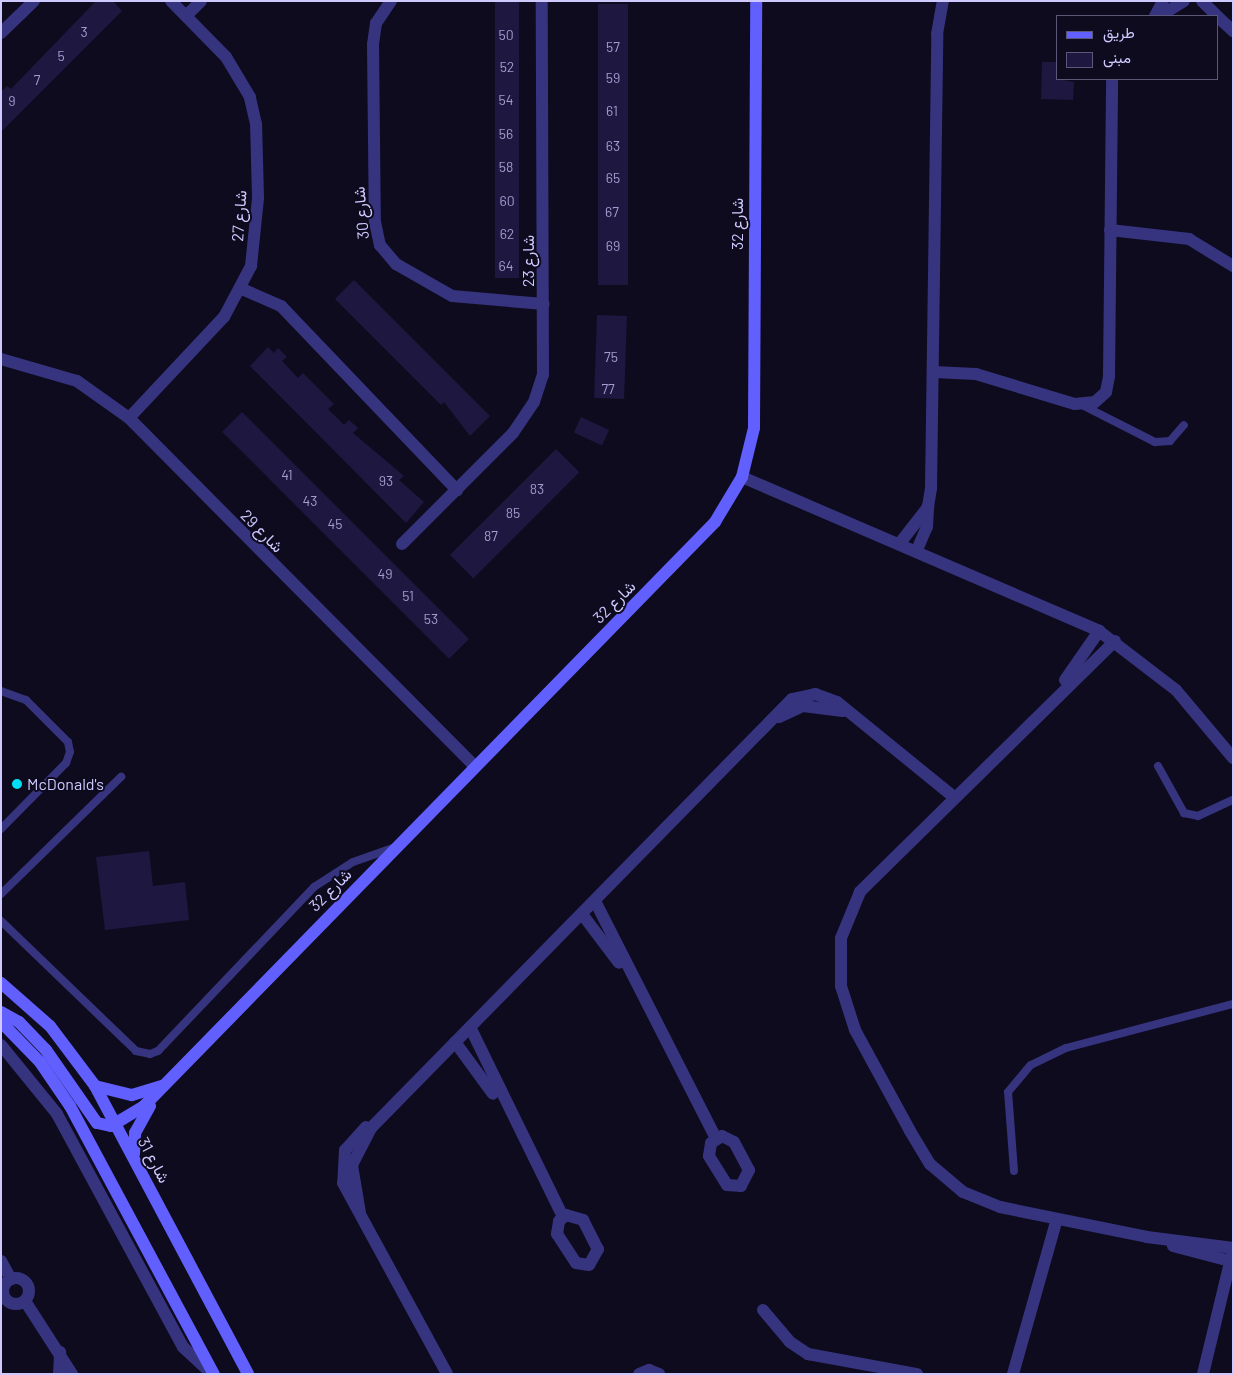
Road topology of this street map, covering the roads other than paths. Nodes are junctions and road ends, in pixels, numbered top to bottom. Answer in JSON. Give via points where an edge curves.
{"nodes":[{"id":1,"x":34,"y":1,"type":"edge"},
{"id":2,"x":171,"y":1,"type":"edge"},
{"id":3,"x":201,"y":1,"type":"edge"},
{"id":4,"x":392,"y":1,"type":"edge"},
{"id":5,"x":542,"y":1,"type":"edge"},
{"id":6,"x":756,"y":1,"type":"edge"},
{"id":7,"x":943,"y":1,"type":"edge"},
{"id":8,"x":1163,"y":1,"type":"edge"},
{"id":9,"x":1184,"y":1,"type":"edge"},
{"id":10,"x":1202,"y":1,"type":"edge"},
{"id":11,"x":1156,"y":15,"type":"edge"},
{"id":12,"x":1162,"y":15,"type":"edge"},
{"id":13,"x":1217,"y":15,"type":"edge"},
{"id":14,"x":186,"y":16,"type":"junction"},
{"id":15,"x":1219,"y":17,"type":"edge"},
{"id":16,"x":1233,"y":31,"type":"edge"},
{"id":17,"x":1,"y":33,"type":"edge"},
{"id":18,"x":1112,"y":80,"type":"edge"},
{"id":19,"x":1110,"y":230,"type":"junction"},
{"id":20,"x":1233,"y":266,"type":"edge"},
{"id":21,"x":242,"y":289,"type":"junction"},
{"id":22,"x":544,"y":304,"type":"junction"},
{"id":23,"x":1,"y":360,"type":"edge"},
{"id":24,"x":934,"y":372,"type":"junction"},
{"id":25,"x":1082,"y":404,"type":"junction"},
{"id":26,"x":129,"y":418,"type":"junction"},
{"id":27,"x":1184,"y":425,"type":"dead end"},
{"id":28,"x":742,"y":477,"type":"junction"},
{"id":29,"x":456,"y":490,"type":"junction"},
{"id":30,"x":928,"y":507,"type":"junction"},
{"id":31,"x":900,"y":543,"type":"junction"},
{"id":32,"x":402,"y":544,"type":"dead end"},
{"id":33,"x":916,"y":550,"type":"junction"},
{"id":34,"x":1099,"y":631,"type":"junction"},
{"id":35,"x":1114,"y":641,"type":"junction"},
{"id":36,"x":1,"y":691,"type":"edge"},
{"id":37,"x":1053,"y":698,"type":"junction"},
{"id":38,"x":1232,"y":756,"type":"edge"},
{"id":39,"x":1158,"y":766,"type":"dead end"},
{"id":40,"x":475,"y":767,"type":"junction"},
{"id":41,"x":121,"y":777,"type":"dead end"},
{"id":42,"x":954,"y":797,"type":"junction"},
{"id":43,"x":1233,"y":800,"type":"edge"},
{"id":44,"x":1,"y":829,"type":"edge"},
{"id":45,"x":394,"y":848,"type":"junction"},
{"id":46,"x":1,"y":894,"type":"edge"},
{"id":47,"x":595,"y":901,"type":"junction"},
{"id":48,"x":582,"y":914,"type":"junction"},
{"id":49,"x":1,"y":921,"type":"edge"},
{"id":50,"x":1,"y":982,"type":"edge"},
{"id":51,"x":638,"y":989,"type":"junction"},
{"id":52,"x":1233,"y":1004,"type":"edge"},
{"id":53,"x":1,"y":1012,"type":"edge"},
{"id":54,"x":1,"y":1022,"type":"edge"},
{"id":55,"x":470,"y":1027,"type":"junction"},
{"id":56,"x":455,"y":1042,"type":"junction"},
{"id":57,"x":1,"y":1045,"type":"edge"},
{"id":58,"x":166,"y":1084,"type":"junction"},
{"id":59,"x":95,"y":1086,"type":"junction"},
{"id":60,"x":511,"y":1117,"type":"junction"},
{"id":61,"x":116,"y":1124,"type":"junction"},
{"id":62,"x":716,"y":1138,"type":"dead end"},
{"id":63,"x":135,"y":1159,"type":"junction"},
{"id":64,"x":1014,"y":1171,"type":"dead end"},
{"id":65,"x":563,"y":1217,"type":"dead end"},
{"id":66,"x":1057,"y":1219,"type":"junction"},
{"id":67,"x":1232,"y":1253,"type":"edge"},
{"id":68,"x":1,"y":1261,"type":"edge"},
{"id":69,"x":11,"y":1279,"type":"junction"},
{"id":70,"x":4,"y":1300,"type":"edge"},
{"id":71,"x":25,"y":1301,"type":"junction"},
{"id":72,"x":763,"y":1310,"type":"dead end"},
{"id":73,"x":60,"y":1352,"type":"junction"},
{"id":74,"x":59,"y":1374,"type":"edge"},
{"id":75,"x":72,"y":1374,"type":"edge"},
{"id":76,"x":213,"y":1374,"type":"edge"},
{"id":77,"x":248,"y":1374,"type":"edge"},
{"id":78,"x":447,"y":1374,"type":"edge"},
{"id":79,"x":639,"y":1374,"type":"edge"},
{"id":80,"x":659,"y":1374,"type":"edge"},
{"id":81,"x":917,"y":1374,"type":"edge"},
{"id":82,"x":1013,"y":1374,"type":"edge"},
{"id":83,"x":1203,"y":1374,"type":"edge"}],
"edges":[{"from":1,"to":17,"type":"street"},
{"from":2,"to":14,"type":"street","name":"شارع 27"},
{"from":3,"to":14,"type":"street"},
{"from":4,"to":22,"type":"street","name":"شارع 30","via":[[376,23],[373,44],[375,222],[380,245],[396,264],[452,296]]},
{"from":5,"to":22,"type":"street","name":"شارع 23"},
{"from":6,"to":28,"type":"street","name":"شارع 32","via":[[754,428]]},
{"from":7,"to":24,"type":"street","via":[[937,34]]},
{"from":8,"to":11,"type":"street"},
{"from":9,"to":12,"type":"street"},
{"from":10,"to":13,"type":"street"},
{"from":14,"to":21,"type":"street","name":"شارع 27","via":[[236,69],[254,110],[258,198],[252,266]]},
{"from":15,"to":16,"type":"street"},
{"from":18,"to":19,"type":"street"},
{"from":19,"to":20,"type":"street","via":[[1190,239]]},
{"from":19,"to":25,"type":"street","via":[[1109,382],[1101,398]]},
{"from":21,"to":26,"type":"street","name":"شارع 27","via":[[214,329]]},
{"from":21,"to":29,"type":"street","via":[[281,306]]},
{"from":22,"to":29,"type":"street","name":"شارع 23","via":[[543,375],[534,402],[513,434]]},
{"from":23,"to":26,"type":"street","name":"شارع 29","via":[[78,381]]},
{"from":24,"to":25,"type":"street","via":[[976,374]]},
{"from":24,"to":30,"type":"street"},
{"from":25,"to":27,"type":"lane","via":[[1155,442],[1170,441]]},
{"from":26,"to":40,"type":"street","name":"شارع 29"},
{"from":28,"to":31,"type":"street"},
{"from":28,"to":40,"type":"street","name":"شارع 32","via":[[716,522]]},
{"from":29,"to":32,"type":"street","name":"شارع 23"},
{"from":30,"to":31,"type":"street"},
{"from":30,"to":33,"type":"street","via":[[927,527]]},
{"from":31,"to":33,"type":"street"},
{"from":33,"to":34,"type":"street"},
{"from":34,"to":35,"type":"street"},
{"from":34,"to":37,"type":"street"},
{"from":35,"to":37,"type":"street"},
{"from":35,"to":38,"type":"street","via":[[1176,690]]},
{"from":36,"to":44,"type":"lane","via":[[26,700],[68,742],[70,752],[66,764]]},
{"from":37,"to":42,"type":"street"},
{"from":39,"to":43,"type":"lane","via":[[1184,813],[1198,816]]},
{"from":40,"to":45,"type":"street","name":"شارع 32"},
{"from":41,"to":46,"type":"lane"},
{"from":42,"to":47,"type":"street","via":[[830,698],[809,694],[792,699]]},
{"from":42,"to":66,"type":"street","via":[[868,882],[853,904],[840,951],[845,1003],[910,1132],[941,1175],[986,1204]]},
{"from":45,"to":49,"type":"lane","via":[[353,862],[314,887],[158,1051],[150,1054],[136,1051]]},
{"from":45,"to":58,"type":"street","name":"شارع 32"},
{"from":47,"to":48,"type":"street"},
{"from":47,"to":51,"type":"street"},
{"from":48,"to":51,"type":"street"},
{"from":48,"to":55,"type":"street"},
{"from":50,"to":59,"type":"street","name":"شارع 31","via":[[50,1026]]},
{"from":51,"to":62,"type":"street"},
{"from":52,"to":64,"type":"lane","via":[[1066,1048],[1031,1065],[1008,1092]]},
{"from":53,"to":61,"type":"street","via":[[26,1028],[46,1050],[97,1123]]},
{"from":54,"to":76,"type":"street","via":[[40,1062],[74,1113]]},
{"from":55,"to":56,"type":"street"},
{"from":55,"to":60,"type":"street"},
{"from":56,"to":60,"type":"street"},
{"from":56,"to":78,"type":"street","via":[[379,1119],[352,1165],[360,1213]]},
{"from":57,"to":76,"type":"street","via":[[57,1114],[183,1347]]},
{"from":58,"to":59,"type":"street","name":"شارع 32","via":[[132,1095]]},
{"from":58,"to":61,"type":"street","name":"شارع 32"},
{"from":58,"to":63,"type":"street","via":[[138,1125]]},
{"from":59,"to":61,"type":"street","name":"شارع 31"},
{"from":60,"to":65,"type":"street"},
{"from":61,"to":63,"type":"street","name":"شارع 31"},
{"from":63,"to":77,"type":"street","name":"شارع 31"},
{"from":66,"to":67,"type":"street"},
{"from":66,"to":82,"type":"street"},
{"from":67,"to":83,"type":"street"},
{"from":68,"to":69,"type":"street"},
{"from":69,"to":70,"type":"street","via":[[3,1290]]},
{"from":69,"to":71,"type":"street","via":[[26,1282],[29,1292]]},
{"from":70,"to":71,"type":"street","via":[[13,1304]]},
{"from":71,"to":73,"type":"street"},
{"from":72,"to":81,"type":"street","via":[[790,1342],[808,1354]]},
{"from":73,"to":74,"type":"street"},
{"from":73,"to":75,"type":"street"},
{"from":79,"to":80,"type":"street","via":[[649,1370]]}]}
